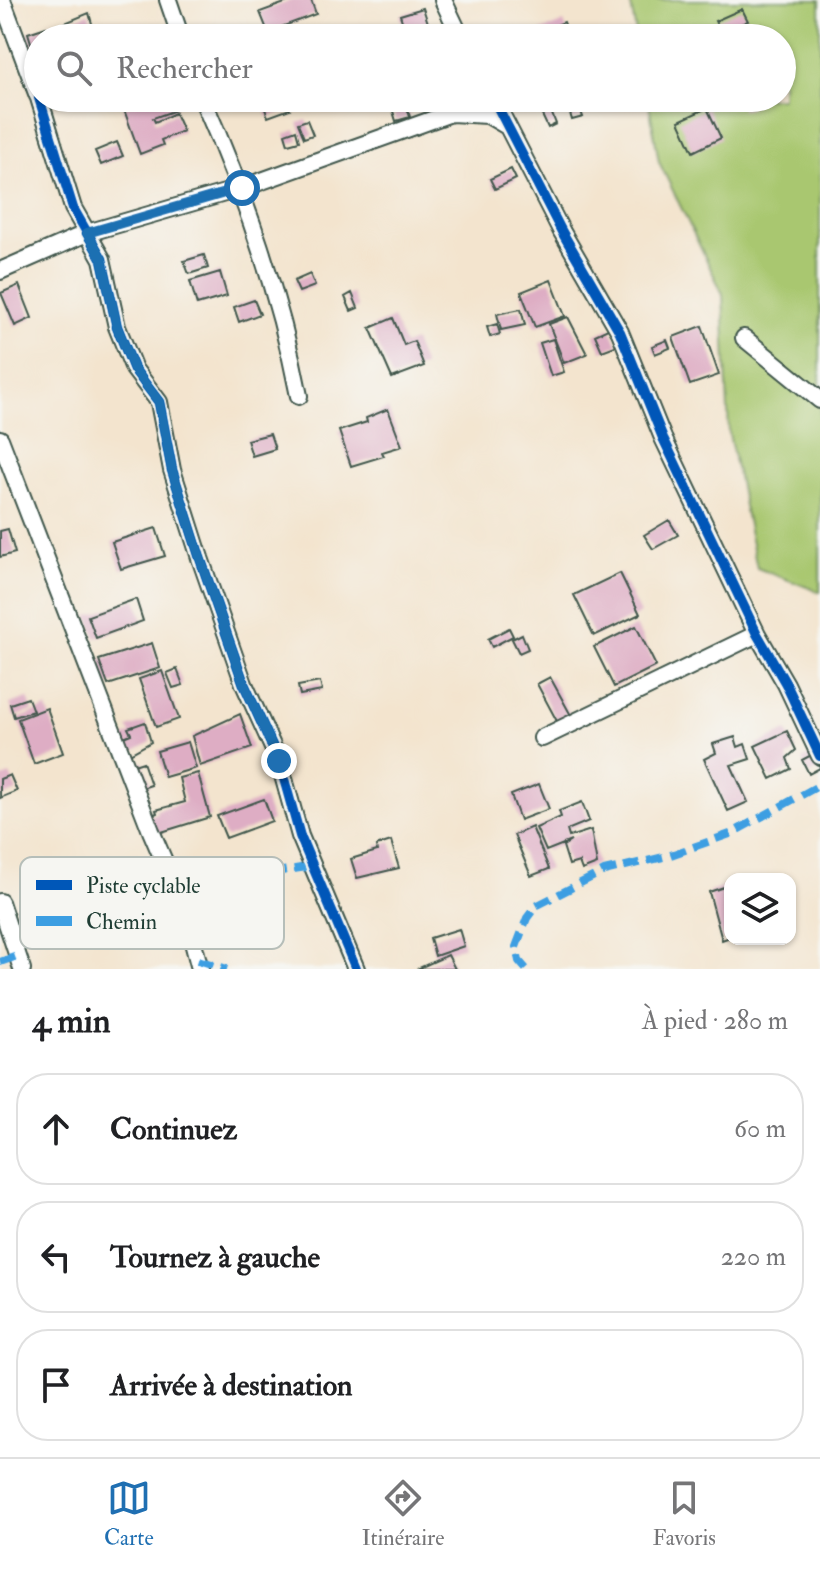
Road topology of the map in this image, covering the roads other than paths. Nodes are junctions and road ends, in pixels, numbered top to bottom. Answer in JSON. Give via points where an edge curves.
{"nodes":[{"id":1,"x":2,"y":0,"type":"edge"},
{"id":2,"x":168,"y":0,"type":"edge"},
{"id":3,"x":443,"y":0,"type":"edge"},
{"id":4,"x":176,"y":24,"type":"edge"},
{"id":5,"x":454,"y":24,"type":"edge"},
{"id":6,"x":24,"y":59,"type":"edge"},
{"id":7,"x":43,"y":112,"type":"edge"},
{"id":8,"x":208,"y":112,"type":"edge"},
{"id":9,"x":501,"y":112,"type":"edge"},
{"id":10,"x":509,"y":126,"type":"junction"},
{"id":11,"x":242,"y":188,"type":"junction"},
{"id":12,"x":87,"y":233,"type":"junction"},
{"id":13,"x":0,"y":271,"type":"edge"},
{"id":14,"x":744,"y":338,"type":"dead end"},
{"id":15,"x":299,"y":396,"type":"dead end"},
{"id":16,"x":820,"y":400,"type":"edge"},
{"id":17,"x":0,"y":439,"type":"edge"},
{"id":18,"x":757,"y":634,"type":"junction"},
{"id":19,"x":542,"y":738,"type":"dead end"},
{"id":20,"x":820,"y":756,"type":"edge"},
{"id":21,"x":162,"y":857,"type":"edge"},
{"id":22,"x":0,"y":902,"type":"edge"},
{"id":23,"x":195,"y":949,"type":"edge"},
{"id":24,"x":22,"y":969,"type":"edge"},
{"id":25,"x":200,"y":969,"type":"edge"},
{"id":26,"x":356,"y":969,"type":"edge"}],
"edges":[{"from":1,"to":6,"type":"street"},
{"from":2,"to":4,"type":"street"},
{"from":3,"to":5,"type":"street"},
{"from":7,"to":12,"type":"street","via":[[73,208]]},
{"from":8,"to":11,"type":"street"},
{"from":9,"to":10,"type":"street"},
{"from":10,"to":11,"type":"street","via":[[488,115],[451,113]]},
{"from":10,"to":18,"type":"street","via":[[620,332],[663,438]]},
{"from":11,"to":12,"type":"street"},
{"from":11,"to":15,"type":"street","via":[[286,326]]},
{"from":12,"to":13,"type":"street"},
{"from":12,"to":26,"type":"street","via":[[102,259],[117,327],[134,369],[159,402],[172,470],[205,572],[244,684],[279,761],[300,836]]},
{"from":14,"to":16,"type":"street"},
{"from":17,"to":21,"type":"street"},
{"from":18,"to":19,"type":"street"},
{"from":18,"to":20,"type":"street"},
{"from":22,"to":24,"type":"street"},
{"from":23,"to":25,"type":"street"}]}
